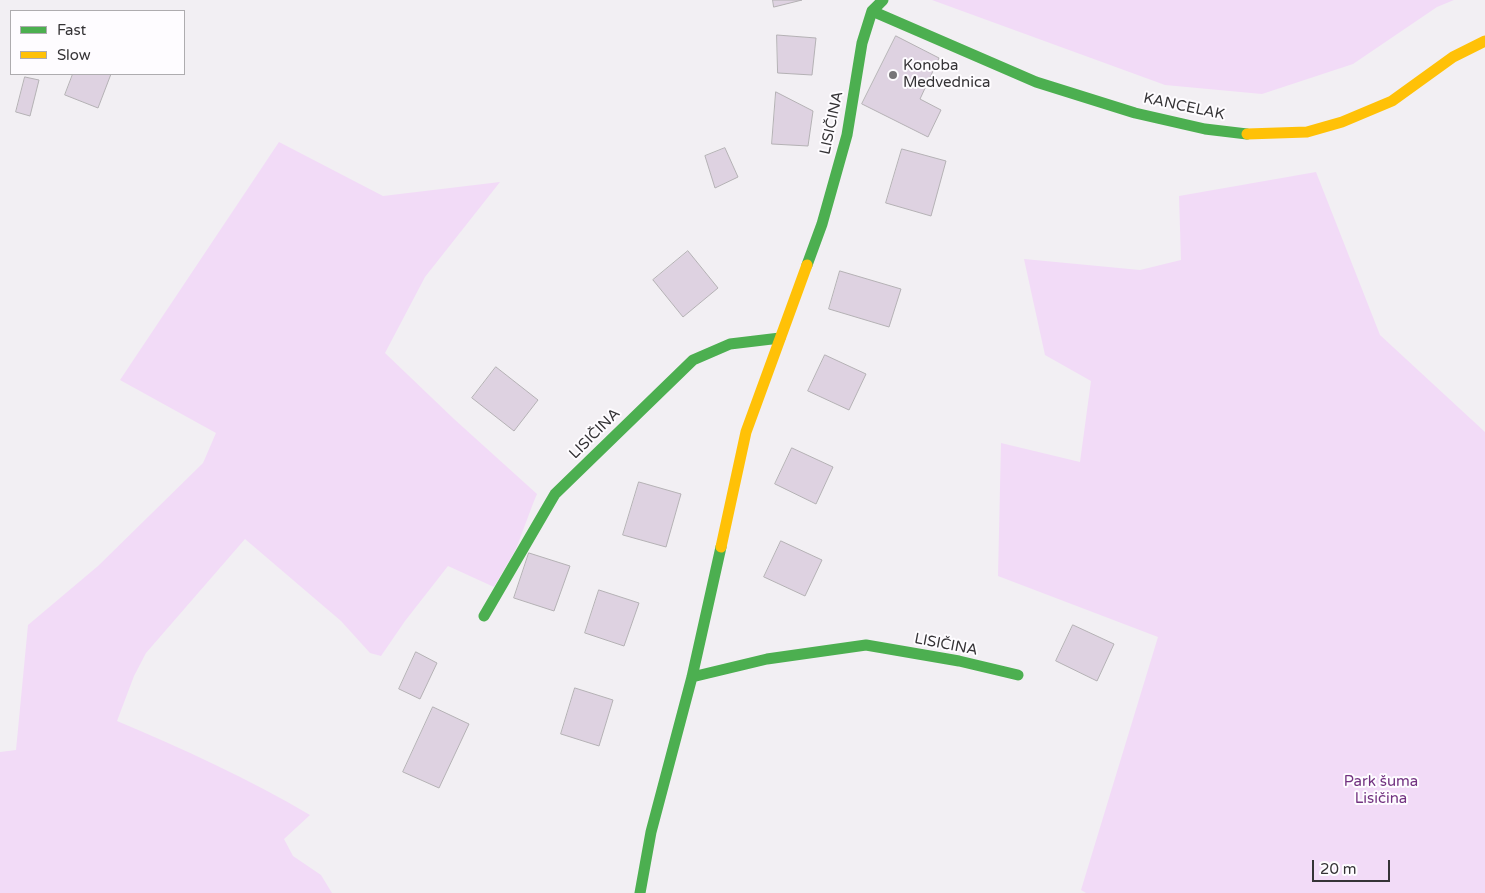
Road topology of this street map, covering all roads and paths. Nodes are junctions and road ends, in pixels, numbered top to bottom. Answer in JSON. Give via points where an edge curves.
{"nodes":[{"id":1,"x":868,"y":0,"type":"edge"},
{"id":2,"x":884,"y":0,"type":"edge"},
{"id":3,"x":872,"y":11,"type":"junction"},
{"id":4,"x":1485,"y":41,"type":"edge"},
{"id":5,"x":780,"y":338,"type":"junction"},
{"id":6,"x":484,"y":616,"type":"dead end"},
{"id":7,"x":1018,"y":675,"type":"dead end"},
{"id":8,"x":692,"y":677,"type":"junction"},
{"id":9,"x":640,"y":893,"type":"edge"}],
"edges":[{"from":1,"to":3,"type":"street"},
{"from":2,"to":3,"type":"street"},
{"from":3,"to":4,"type":"street","name":"KANCELAK","via":[[1036,82],[1135,113],[1205,129],[1254,134],[1307,132],[1342,122],[1392,101],[1454,56]]},
{"from":3,"to":5,"type":"street","name":"LISIČINA","via":[[862,43],[847,134],[822,224]]},
{"from":5,"to":6,"type":"street","name":"LISIČINA","via":[[730,344],[693,360],[555,494]]},
{"from":5,"to":8,"type":"street","name":"LISIČINA","via":[[746,432]]},
{"from":7,"to":8,"type":"street","name":"LISIČINA","via":[[866,645],[767,659]]},
{"from":8,"to":9,"type":"street","name":"LISIČINA","via":[[651,832]]}]}
